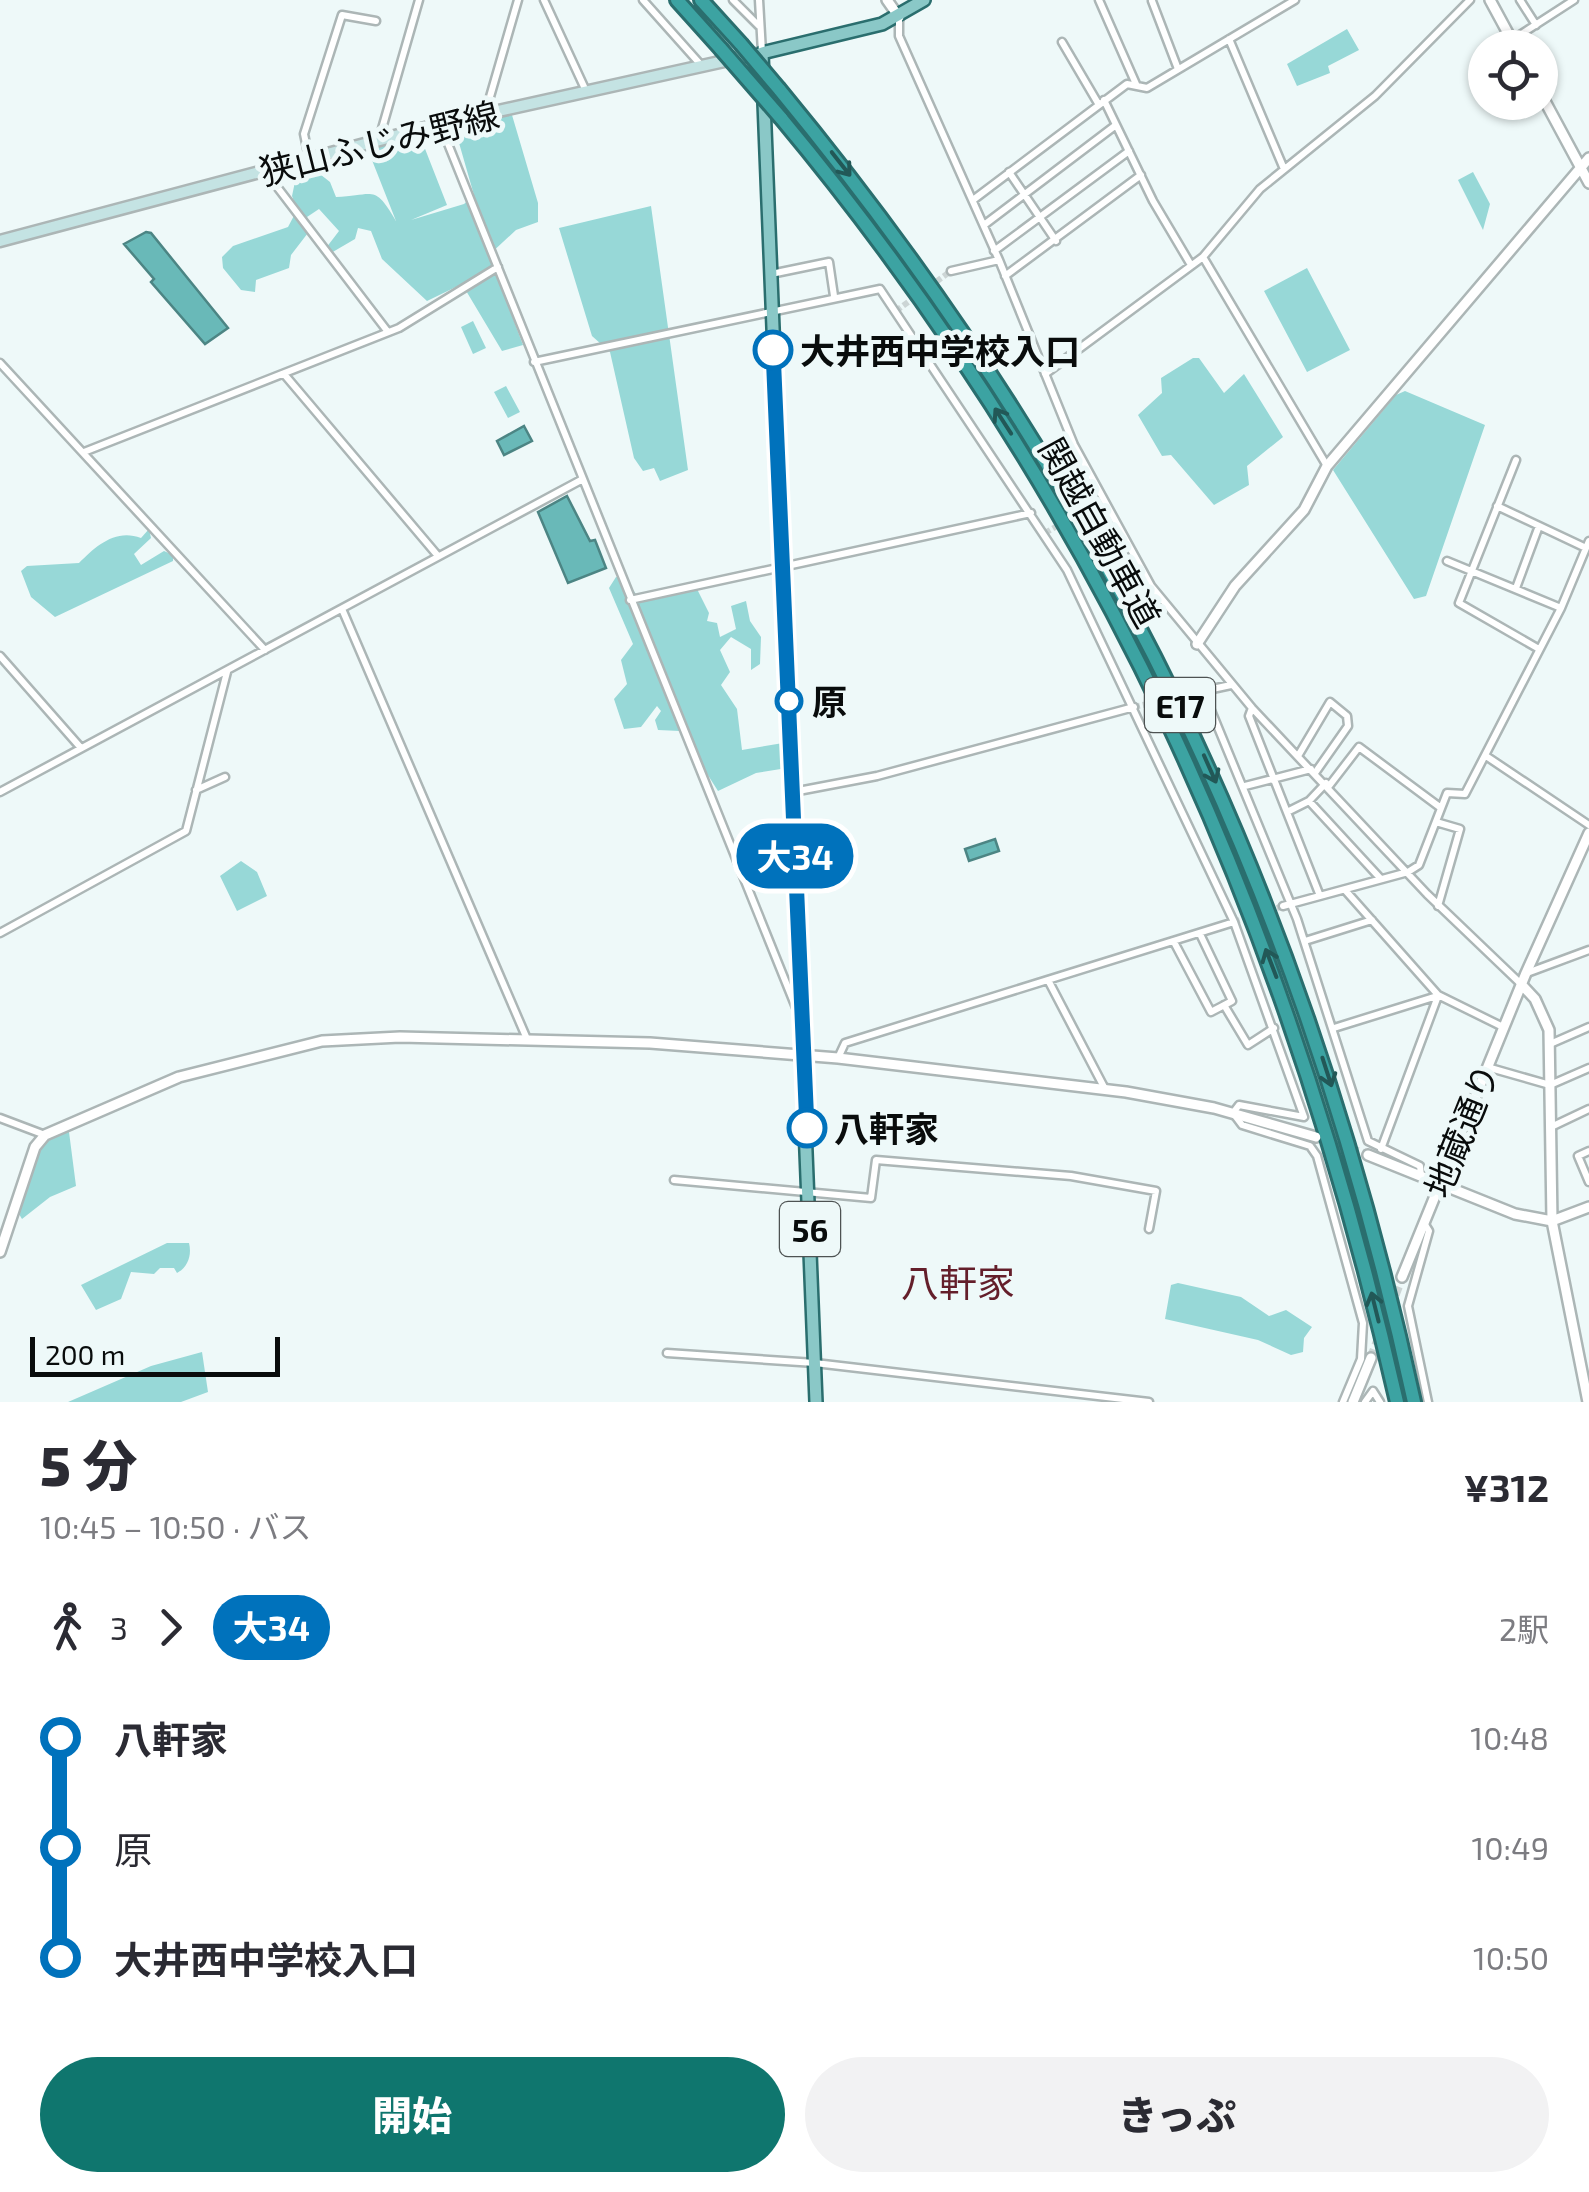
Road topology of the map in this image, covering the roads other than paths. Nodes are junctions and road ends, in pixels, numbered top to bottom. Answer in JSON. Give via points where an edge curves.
{"nodes":[{"id":1,"x":420,"y":0,"type":"edge"},
{"id":2,"x":518,"y":0,"type":"edge"},
{"id":3,"x":544,"y":0,"type":"edge"},
{"id":4,"x":643,"y":0,"type":"edge"},
{"id":5,"x":677,"y":0,"type":"edge"},
{"id":6,"x":701,"y":0,"type":"edge"},
{"id":7,"x":734,"y":0,"type":"edge"},
{"id":8,"x":759,"y":0,"type":"edge"},
{"id":9,"x":887,"y":0,"type":"edge"},
{"id":10,"x":924,"y":0,"type":"edge"},
{"id":11,"x":1100,"y":0,"type":"edge"},
{"id":12,"x":1294,"y":0,"type":"edge"},
{"id":13,"x":1470,"y":0,"type":"edge"},
{"id":14,"x":1490,"y":0,"type":"edge"},
{"id":15,"x":1520,"y":0,"type":"edge"},
{"id":16,"x":1574,"y":0,"type":"edge"},
{"id":17,"x":1152,"y":2,"type":"edge"},
{"id":18,"x":898,"y":17,"type":"junction"},
{"id":19,"x":376,"y":21,"type":"dead end"},
{"id":20,"x":1536,"y":25,"type":"junction"},
{"id":21,"x":759,"y":26,"type":"junction"},
{"id":22,"x":1506,"y":30,"type":"edge"},
{"id":23,"x":1530,"y":30,"type":"edge"},
{"id":24,"x":1229,"y":40,"type":"junction"},
{"id":25,"x":1062,"y":42,"type":"dead end"},
{"id":26,"x":762,"y":53,"type":"junction"},
{"id":27,"x":701,"y":66,"type":"junction"},
{"id":28,"x":1178,"y":69,"type":"junction"},
{"id":29,"x":1137,"y":85,"type":"junction"},
{"id":30,"x":586,"y":92,"type":"junction"},
{"id":31,"x":1101,"y":102,"type":"junction"},
{"id":32,"x":485,"y":114,"type":"junction"},
{"id":33,"x":1555,"y":120,"type":"edge"},
{"id":34,"x":440,"y":124,"type":"junction"},
{"id":35,"x":1116,"y":125,"type":"junction"},
{"id":36,"x":379,"y":139,"type":"junction"},
{"id":37,"x":1129,"y":151,"type":"junction"},
{"id":38,"x":309,"y":158,"type":"junction"},
{"id":39,"x":1589,"y":158,"type":"edge"},
{"id":40,"x":1580,"y":167,"type":"junction"},
{"id":41,"x":1284,"y":169,"type":"junction"},
{"id":42,"x":265,"y":170,"type":"junction"},
{"id":43,"x":1009,"y":172,"type":"junction"},
{"id":44,"x":1141,"y":176,"type":"junction"},
{"id":45,"x":1589,"y":183,"type":"edge"},
{"id":46,"x":1025,"y":195,"type":"junction"},
{"id":47,"x":973,"y":200,"type":"junction"},
{"id":48,"x":1041,"y":218,"type":"junction"},
{"id":49,"x":984,"y":225,"type":"junction"},
{"id":50,"x":0,"y":241,"type":"edge"},
{"id":51,"x":1056,"y":242,"type":"junction"},
{"id":52,"x":994,"y":251,"type":"junction"},
{"id":53,"x":1202,"y":257,"type":"junction"},
{"id":54,"x":999,"y":260,"type":"junction"},
{"id":55,"x":1192,"y":265,"type":"junction"},
{"id":56,"x":498,"y":267,"type":"junction"},
{"id":57,"x":950,"y":271,"type":"tunnel mouth"},
{"id":58,"x":770,"y":274,"type":"junction"},
{"id":59,"x":1006,"y":276,"type":"junction"},
{"id":60,"x":834,"y":296,"type":"junction"},
{"id":61,"x":771,"y":310,"type":"junction"},
{"id":62,"x":388,"y":332,"type":"junction"},
{"id":63,"x":534,"y":362,"type":"junction"},
{"id":64,"x":0,"y":363,"type":"edge"},
{"id":65,"x":284,"y":374,"type":"junction"},
{"id":66,"x":1045,"y":374,"type":"junction"},
{"id":67,"x":84,"y":452,"type":"junction"},
{"id":68,"x":1516,"y":460,"type":"dead end"},
{"id":69,"x":1327,"y":466,"type":"junction"},
{"id":70,"x":581,"y":480,"type":"junction"},
{"id":71,"x":1498,"y":506,"type":"junction"},
{"id":72,"x":1031,"y":513,"type":"junction"},
{"id":73,"x":1539,"y":526,"type":"junction"},
{"id":74,"x":1588,"y":544,"type":"edge"},
{"id":75,"x":438,"y":556,"type":"junction"},
{"id":76,"x":1448,"y":561,"type":"dead end"},
{"id":77,"x":782,"y":568,"type":"junction"},
{"id":78,"x":1580,"y":568,"type":"junction"},
{"id":79,"x":1472,"y":569,"type":"junction"},
{"id":80,"x":1589,"y":572,"type":"edge"},
{"id":81,"x":1516,"y":588,"type":"junction"},
{"id":82,"x":630,"y":600,"type":"junction"},
{"id":83,"x":1560,"y":608,"type":"junction"},
{"id":84,"x":342,"y":610,"type":"junction"},
{"id":85,"x":1197,"y":644,"type":"junction"},
{"id":86,"x":1540,"y":648,"type":"junction"},
{"id":87,"x":265,"y":650,"type":"junction"},
{"id":88,"x":0,"y":656,"type":"edge"},
{"id":89,"x":227,"y":671,"type":"junction"},
{"id":90,"x":1231,"y":685,"type":"junction"},
{"id":91,"x":1134,"y":707,"type":"junction"},
{"id":92,"x":1252,"y":708,"type":"junction"},
{"id":93,"x":81,"y":748,"type":"junction"},
{"id":94,"x":1298,"y":756,"type":"junction"},
{"id":95,"x":1486,"y":756,"type":"junction"},
{"id":96,"x":1313,"y":771,"type":"junction"},
{"id":97,"x":225,"y":777,"type":"dead end"},
{"id":98,"x":1275,"y":780,"type":"junction"},
{"id":99,"x":1327,"y":785,"type":"junction"},
{"id":100,"x":1245,"y":786,"type":"junction"},
{"id":101,"x":196,"y":790,"type":"junction"},
{"id":102,"x":0,"y":792,"type":"edge"},
{"id":103,"x":792,"y":792,"type":"junction"},
{"id":104,"x":1309,"y":800,"type":"junction"},
{"id":105,"x":1441,"y":808,"type":"junction"},
{"id":106,"x":1287,"y":812,"type":"junction"},
{"id":107,"x":1436,"y":822,"type":"junction"},
{"id":108,"x":1589,"y":829,"type":"edge"},
{"id":109,"x":1408,"y":872,"type":"junction"},
{"id":110,"x":1380,"y":878,"type":"junction"},
{"id":111,"x":1345,"y":890,"type":"junction"},
{"id":112,"x":1320,"y":896,"type":"junction"},
{"id":113,"x":1287,"y":904,"type":"junction"},
{"id":114,"x":1438,"y":906,"type":"junction"},
{"id":115,"x":1372,"y":920,"type":"junction"},
{"id":116,"x":1234,"y":922,"type":"junction"},
{"id":117,"x":0,"y":933,"type":"edge"},
{"id":118,"x":1200,"y":934,"type":"junction"},
{"id":119,"x":1305,"y":941,"type":"junction"},
{"id":120,"x":1174,"y":942,"type":"junction"},
{"id":121,"x":1589,"y":950,"type":"edge"},
{"id":122,"x":1526,"y":973,"type":"junction"},
{"id":123,"x":1048,"y":980,"type":"junction"},
{"id":124,"x":1521,"y":984,"type":"junction"},
{"id":125,"x":1438,"y":996,"type":"junction"},
{"id":126,"x":1224,"y":1005,"type":"junction"},
{"id":127,"x":803,"y":1020,"type":"junction"},
{"id":128,"x":1503,"y":1027,"type":"junction"},
{"id":129,"x":1589,"y":1027,"type":"edge"},
{"id":130,"x":1274,"y":1028,"type":"junction"},
{"id":131,"x":1334,"y":1028,"type":"junction"},
{"id":132,"x":527,"y":1039,"type":"junction"},
{"id":133,"x":1550,"y":1044,"type":"junction"},
{"id":134,"x":804,"y":1057,"type":"junction"},
{"id":135,"x":838,"y":1058,"type":"junction"},
{"id":136,"x":1488,"y":1067,"type":"junction"},
{"id":137,"x":1589,"y":1068,"type":"edge"},
{"id":138,"x":1550,"y":1085,"type":"junction"},
{"id":139,"x":1105,"y":1090,"type":"junction"},
{"id":140,"x":1589,"y":1109,"type":"edge"},
{"id":141,"x":1233,"y":1113,"type":"junction"},
{"id":142,"x":0,"y":1118,"type":"edge"},
{"id":143,"x":1550,"y":1128,"type":"junction"},
{"id":144,"x":45,"y":1135,"type":"junction"},
{"id":145,"x":1316,"y":1137,"type":"tunnel mouth"},
{"id":146,"x":1381,"y":1149,"type":"junction"},
{"id":147,"x":1589,"y":1151,"type":"edge"},
{"id":148,"x":1368,"y":1155,"type":"tunnel mouth"},
{"id":149,"x":1421,"y":1176,"type":"junction"},
{"id":150,"x":674,"y":1180,"type":"dead end"},
{"id":151,"x":1589,"y":1182,"type":"edge"},
{"id":152,"x":1438,"y":1183,"type":"junction"},
{"id":153,"x":809,"y":1192,"type":"junction"},
{"id":154,"x":1589,"y":1207,"type":"edge"},
{"id":155,"x":1552,"y":1221,"type":"junction"},
{"id":156,"x":1423,"y":1222,"type":"junction"},
{"id":157,"x":1149,"y":1229,"type":"dead end"},
{"id":158,"x":0,"y":1250,"type":"edge"},
{"id":159,"x":1402,"y":1278,"type":"tunnel mouth"},
{"id":160,"x":667,"y":1353,"type":"dead end"},
{"id":161,"x":1371,"y":1358,"type":"tunnel mouth"},
{"id":162,"x":815,"y":1363,"type":"junction"},
{"id":163,"x":816,"y":1402,"type":"edge"},
{"id":164,"x":1150,"y":1402,"type":"edge"},
{"id":165,"x":1344,"y":1402,"type":"edge"},
{"id":166,"x":1354,"y":1402,"type":"edge"},
{"id":167,"x":1365,"y":1402,"type":"edge"},
{"id":168,"x":1380,"y":1402,"type":"edge"},
{"id":169,"x":1397,"y":1402,"type":"edge"},
{"id":170,"x":1414,"y":1402,"type":"edge"},
{"id":171,"x":1428,"y":1402,"type":"edge"},
{"id":172,"x":1588,"y":1402,"type":"edge"}],
"edges":[{"from":1,"to":36,"type":"street"},
{"from":2,"to":32,"type":"street"},
{"from":3,"to":30,"type":"street"},
{"from":4,"to":27,"type":"street"},
{"from":169,"to":5,"type":"highway","name":"関越自動車道","number":"E17","one_way":true,"bridge":true,"via":[[1339,1167],[1296,1036],[1232,863],[1103,590],[1007,428],[908,282],[781,118]]},
{"from":6,"to":170,"type":"highway","name":"関越自動車道","number":"E17","one_way":true,"bridge":true,"via":[[780,88],[904,247],[1022,420],[1118,582],[1201,749],[1272,915],[1371,1220]]},
{"from":7,"to":21,"type":"street"},
{"from":8,"to":21,"type":"street"},
{"from":9,"to":18,"type":"street"},
{"from":10,"to":18,"type":"main road"},
{"from":11,"to":29,"type":"street"},
{"from":12,"to":24,"type":"street"},
{"from":13,"to":41,"type":"street","via":[[1375,96]]},
{"from":14,"to":22,"type":"street"},
{"from":15,"to":20,"type":"street"},
{"from":16,"to":20,"type":"street"},
{"from":17,"to":28,"type":"street"},
{"from":18,"to":26,"type":"main road"},
{"from":18,"to":47,"type":"street","via":[[899,36]]},
{"from":19,"to":38,"type":"street","via":[[342,15],[304,134]]},
{"from":20,"to":23,"type":"street"},
{"from":21,"to":26,"type":"street"},
{"from":24,"to":28,"type":"street"},
{"from":24,"to":41,"type":"street"},
{"from":25,"to":31,"type":"street"},
{"from":26,"to":27,"type":"main road","name":"狭山ふじみ野線"},
{"from":26,"to":58,"type":"main road","number":"56"},
{"from":27,"to":30,"type":"main road","name":"狭山ふじみ野線"},
{"from":28,"to":29,"type":"street","via":[[1147,88]]},
{"from":29,"to":31,"type":"street","via":[[1127,84]]},
{"from":30,"to":32,"type":"main road","name":"狭山ふじみ野線"},
{"from":31,"to":35,"type":"street"},
{"from":31,"to":43,"type":"street"},
{"from":32,"to":34,"type":"main road","name":"狭山ふじみ野線"},
{"from":33,"to":40,"type":"street"},
{"from":34,"to":36,"type":"main road","name":"狭山ふじみ野線"},
{"from":34,"to":56,"type":"street"},
{"from":35,"to":37,"type":"street"},
{"from":35,"to":46,"type":"street"},
{"from":36,"to":38,"type":"main road","name":"狭山ふじみ野線"},
{"from":37,"to":44,"type":"street"},
{"from":37,"to":48,"type":"street"},
{"from":38,"to":42,"type":"main road","name":"狭山ふじみ野線"},
{"from":39,"to":40,"type":"street"},
{"from":40,"to":45,"type":"street"},
{"from":40,"to":69,"type":"street"},
{"from":41,"to":53,"type":"street"},
{"from":42,"to":50,"type":"main road","name":"狭山ふじみ野線"},
{"from":42,"to":62,"type":"street"},
{"from":43,"to":46,"type":"street"},
{"from":43,"to":47,"type":"street"},
{"from":44,"to":51,"type":"street"},
{"from":44,"to":55,"type":"street"},
{"from":46,"to":48,"type":"street"},
{"from":46,"to":49,"type":"street"},
{"from":47,"to":49,"type":"street"},
{"from":48,"to":51,"type":"street"},
{"from":48,"to":52,"type":"street"},
{"from":49,"to":52,"type":"street"},
{"from":51,"to":59,"type":"street"},
{"from":52,"to":54,"type":"street"},
{"from":53,"to":55,"type":"street"},
{"from":53,"to":69,"type":"street"},
{"from":54,"to":57,"type":"street"},
{"from":54,"to":59,"type":"street"},
{"from":55,"to":66,"type":"street"},
{"from":56,"to":62,"type":"street"},
{"from":56,"to":63,"type":"street"},
{"from":58,"to":60,"type":"street","via":[[828,262]]},
{"from":58,"to":61,"type":"main road","number":"56"},
{"from":59,"to":66,"type":"street"},
{"from":60,"to":61,"type":"street"},
{"from":60,"to":72,"type":"street","via":[[880,289]]},
{"from":61,"to":63,"type":"street"},
{"from":61,"to":77,"type":"main road","number":"56"},
{"from":62,"to":65,"type":"street"},
{"from":63,"to":70,"type":"street"},
{"from":64,"to":67,"type":"street"},
{"from":65,"to":67,"type":"street"},
{"from":65,"to":75,"type":"street"},
{"from":66,"to":85,"type":"street","via":[[1074,445],[1151,586]]},
{"from":67,"to":87,"type":"street"},
{"from":68,"to":71,"type":"street"},
{"from":69,"to":85,"type":"street","via":[[1304,510],[1235,586]]},
{"from":70,"to":75,"type":"street"},
{"from":70,"to":82,"type":"street"},
{"from":71,"to":73,"type":"street"},
{"from":71,"to":79,"type":"street"},
{"from":72,"to":77,"type":"street"},
{"from":72,"to":91,"type":"street","via":[[1068,570]]},
{"from":73,"to":74,"type":"street"},
{"from":73,"to":81,"type":"street"},
{"from":74,"to":78,"type":"street"},
{"from":75,"to":84,"type":"street"},
{"from":76,"to":79,"type":"street"},
{"from":77,"to":82,"type":"street"},
{"from":77,"to":103,"type":"main road","number":"56"},
{"from":78,"to":80,"type":"street"},
{"from":78,"to":83,"type":"street"},
{"from":79,"to":81,"type":"street"},
{"from":79,"to":86,"type":"street","via":[[1459,603]]},
{"from":81,"to":83,"type":"street"},
{"from":82,"to":127,"type":"street"},
{"from":83,"to":86,"type":"street"},
{"from":84,"to":87,"type":"street"},
{"from":84,"to":132,"type":"street"},
{"from":85,"to":90,"type":"street"},
{"from":86,"to":95,"type":"street"},
{"from":87,"to":89,"type":"street"},
{"from":88,"to":93,"type":"street"},
{"from":89,"to":93,"type":"street"},
{"from":89,"to":101,"type":"street"},
{"from":90,"to":92,"type":"street"},
{"from":90,"to":100,"type":"street","via":[[1203,691]]},
{"from":91,"to":103,"type":"street"},
{"from":91,"to":116,"type":"street"},
{"from":92,"to":94,"type":"street"},
{"from":92,"to":98,"type":"street","via":[[1249,716]]},
{"from":93,"to":102,"type":"street"},
{"from":94,"to":96,"type":"street"},
{"from":94,"to":96,"type":"street","via":[[1330,702],[1348,726]]},
{"from":95,"to":105,"type":"street","via":[[1465,794],[1447,792]]},
{"from":95,"to":108,"type":"street"},
{"from":96,"to":98,"type":"street"},
{"from":96,"to":99,"type":"street"},
{"from":97,"to":101,"type":"street"},
{"from":98,"to":100,"type":"street"},
{"from":98,"to":106,"type":"street"},
{"from":99,"to":104,"type":"street"},
{"from":99,"to":105,"type":"street","via":[[1359,747]]},
{"from":99,"to":109,"type":"street"},
{"from":100,"to":113,"type":"street"},
{"from":101,"to":117,"type":"street","via":[[184,833]]},
{"from":103,"to":127,"type":"main road","number":"56"},
{"from":104,"to":106,"type":"street"},
{"from":104,"to":110,"type":"street"},
{"from":105,"to":107,"type":"street"},
{"from":106,"to":112,"type":"street"},
{"from":107,"to":109,"type":"street","via":[[1418,866]]},
{"from":107,"to":114,"type":"street","via":[[1460,829]]},
{"from":108,"to":122,"type":"street","name":"地蔵通り"},
{"from":109,"to":110,"type":"street"},
{"from":109,"to":114,"type":"street"},
{"from":110,"to":111,"type":"street"},
{"from":111,"to":112,"type":"street"},
{"from":111,"to":115,"type":"street"},
{"from":112,"to":113,"type":"street"},
{"from":113,"to":119,"type":"street"},
{"from":114,"to":124,"type":"street"},
{"from":115,"to":119,"type":"street"},
{"from":115,"to":125,"type":"street"},
{"from":116,"to":118,"type":"street"},
{"from":116,"to":130,"type":"street"},
{"from":118,"to":120,"type":"street"},
{"from":118,"to":126,"type":"street","via":[[1232,1001]]},
{"from":119,"to":131,"type":"street"},
{"from":120,"to":123,"type":"street"},
{"from":120,"to":126,"type":"street","via":[[1211,1012]]},
{"from":121,"to":122,"type":"street"},
{"from":122,"to":124,"type":"street","name":"地蔵通り"},
{"from":123,"to":135,"type":"street","via":[[844,1043]]},
{"from":123,"to":139,"type":"street"},
{"from":124,"to":128,"type":"street","name":"地蔵通り"},
{"from":124,"to":133,"type":"street","via":[[1545,1017]]},
{"from":125,"to":128,"type":"street"},
{"from":125,"to":131,"type":"street"},
{"from":125,"to":146,"type":"street"},
{"from":126,"to":130,"type":"street","via":[[1248,1045]]},
{"from":127,"to":134,"type":"main road","number":"56"},
{"from":128,"to":136,"type":"street","name":"地蔵通り"},
{"from":129,"to":133,"type":"street"},
{"from":130,"to":141,"type":"street","via":[[1303,1120],[1240,1106]]},
{"from":131,"to":146,"type":"street","via":[[1368,1141]]},
{"from":132,"to":134,"type":"street"},
{"from":132,"to":144,"type":"street","via":[[322,1041],[179,1077]]},
{"from":133,"to":138,"type":"street"},
{"from":134,"to":135,"type":"street"},
{"from":134,"to":153,"type":"main road","number":"56"},
{"from":135,"to":139,"type":"street"},
{"from":136,"to":138,"type":"street"},
{"from":136,"to":152,"type":"street","name":"地蔵通り"},
{"from":137,"to":138,"type":"street"},
{"from":138,"to":143,"type":"street"},
{"from":139,"to":141,"type":"street"},
{"from":140,"to":143,"type":"street"},
{"from":141,"to":145,"type":"street"},
{"from":141,"to":165,"type":"street","via":[[1242,1125],[1310,1146],[1317,1156],[1363,1323],[1360,1359]]},
{"from":142,"to":144,"type":"street"},
{"from":143,"to":155,"type":"street"},
{"from":144,"to":158,"type":"street"},
{"from":146,"to":149,"type":"street","via":[[1420,1166]]},
{"from":147,"to":151,"type":"street","via":[[1578,1156]]},
{"from":148,"to":149,"type":"street"},
{"from":149,"to":152,"type":"street"},
{"from":150,"to":153,"type":"street"},
{"from":152,"to":155,"type":"street","via":[[1495,1208]]},
{"from":152,"to":156,"type":"street","name":"地蔵通り"},
{"from":153,"to":157,"type":"street","via":[[871,1198],[876,1160],[1071,1176],[1156,1192]]},
{"from":153,"to":162,"type":"main road","number":"56"},
{"from":154,"to":155,"type":"street"},
{"from":155,"to":172,"type":"street"},
{"from":156,"to":159,"type":"street","name":"地蔵通り"},
{"from":156,"to":171,"type":"street","via":[[1429,1232],[1408,1306]]},
{"from":160,"to":162,"type":"street"},
{"from":161,"to":166,"type":"street"},
{"from":162,"to":163,"type":"main road","number":"56"},
{"from":162,"to":164,"type":"street"},
{"from":167,"to":168,"type":"street","via":[[1373,1391]]}]}
